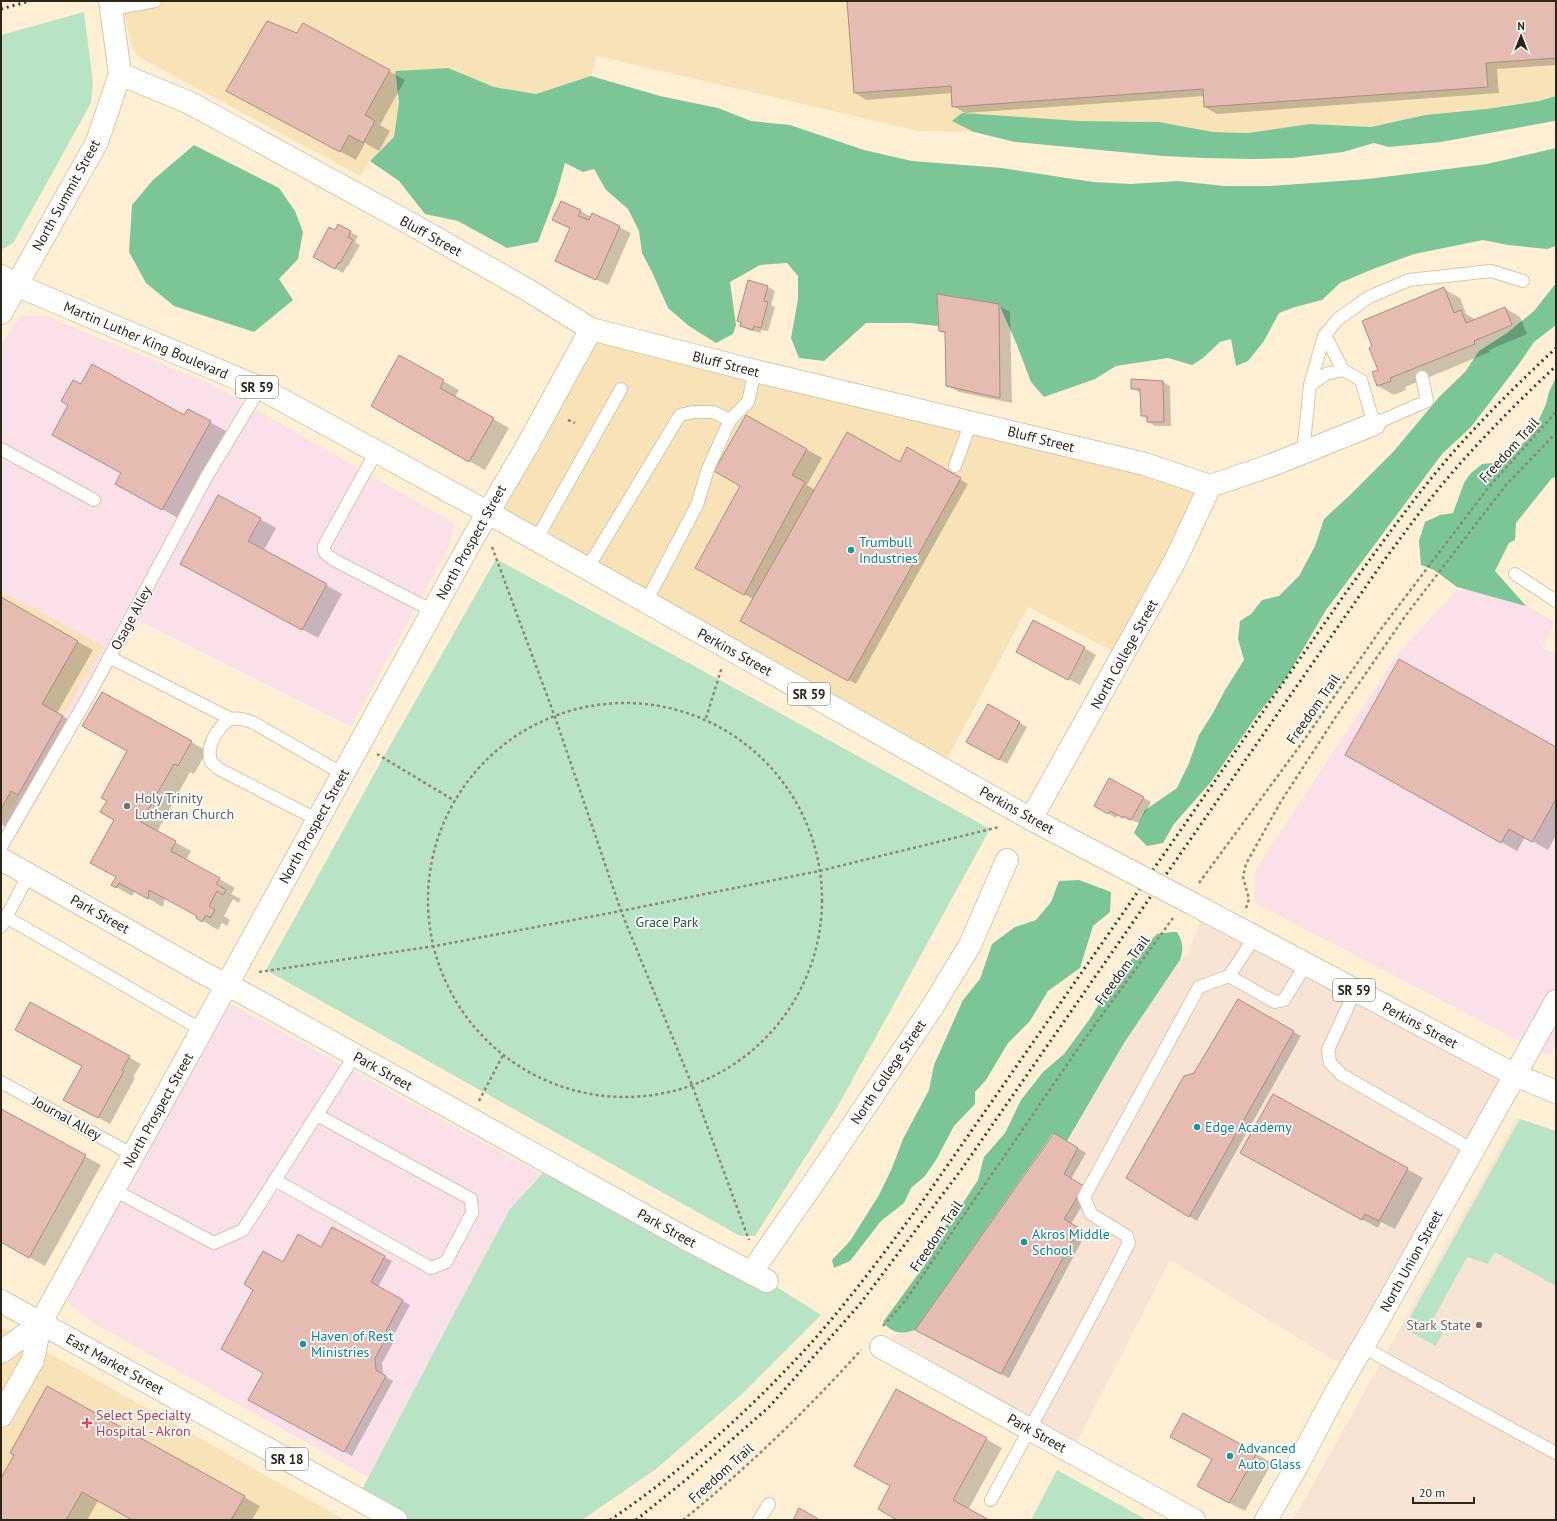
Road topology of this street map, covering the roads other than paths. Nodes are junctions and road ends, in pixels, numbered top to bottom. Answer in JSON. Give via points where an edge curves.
{"nodes":[{"id":1,"x":155,"y":1,"type":"edge"},
{"id":2,"x":111,"y":5,"type":"edge"},
{"id":3,"x":120,"y":74,"type":"junction"},
{"id":4,"x":1523,"y":281,"type":"dead end"},
{"id":5,"x":6,"y":282,"type":"edge"},
{"id":6,"x":1,"y":312,"type":"edge"},
{"id":7,"x":590,"y":329,"type":"junction"},
{"id":8,"x":1325,"y":335,"type":"junction"},
{"id":9,"x":1343,"y":370,"type":"junction"},
{"id":10,"x":754,"y":371,"type":"junction"},
{"id":11,"x":1422,"y":378,"type":"dead end"},
{"id":12,"x":1310,"y":385,"type":"junction"},
{"id":13,"x":260,"y":388,"type":"junction"},
{"id":14,"x":621,"y":389,"type":"dead end"},
{"id":15,"x":730,"y":420,"type":"junction"},
{"id":16,"x":970,"y":422,"type":"junction"},
{"id":17,"x":1374,"y":424,"type":"junction"},
{"id":18,"x":1,"y":449,"type":"edge"},
{"id":19,"x":376,"y":452,"type":"junction"},
{"id":20,"x":1303,"y":452,"type":"junction"},
{"id":21,"x":955,"y":466,"type":"dead end"},
{"id":22,"x":1210,"y":486,"type":"junction"},
{"id":23,"x":94,"y":500,"type":"dead end"},
{"id":24,"x":485,"y":517,"type":"junction"},
{"id":25,"x":536,"y":540,"type":"junction"},
{"id":26,"x":587,"y":569,"type":"junction"},
{"id":27,"x":1514,"y":574,"type":"dead end"},
{"id":28,"x":1556,"y":601,"type":"edge"},
{"id":29,"x":646,"y":602,"type":"junction"},
{"id":30,"x":433,"y":611,"type":"junction"},
{"id":31,"x":109,"y":658,"type":"junction"},
{"id":32,"x":231,"y":719,"type":"junction"},
{"id":33,"x":343,"y":774,"type":"junction"},
{"id":34,"x":1031,"y":819,"type":"junction"},
{"id":35,"x":318,"y":820,"type":"junction"},
{"id":36,"x":1,"y":847,"type":"edge"},
{"id":37,"x":1,"y":859,"type":"edge"},
{"id":38,"x":1007,"y":860,"type":"dead end"},
{"id":39,"x":29,"y":874,"type":"junction"},
{"id":40,"x":4,"y":922,"type":"edge"},
{"id":41,"x":1255,"y":937,"type":"junction"},
{"id":42,"x":1306,"y":964,"type":"junction"},
{"id":43,"x":1229,"y":976,"type":"junction"},
{"id":44,"x":227,"y":984,"type":"junction"},
{"id":45,"x":1355,"y":990,"type":"junction"},
{"id":46,"x":1556,"y":1001,"type":"edge"},
{"id":47,"x":202,"y":1030,"type":"junction"},
{"id":48,"x":355,"y":1055,"type":"junction"},
{"id":49,"x":1514,"y":1075,"type":"junction"},
{"id":50,"x":1,"y":1082,"type":"edge"},
{"id":51,"x":1556,"y":1092,"type":"edge"},
{"id":52,"x":317,"y":1114,"type":"junction"},
{"id":53,"x":1473,"y":1150,"type":"junction"},
{"id":54,"x":133,"y":1155,"type":"junction"},
{"id":55,"x":275,"y":1180,"type":"junction"},
{"id":56,"x":114,"y":1190,"type":"junction"},
{"id":57,"x":758,"y":1272,"type":"joint"},
{"id":58,"x":1,"y":1301,"type":"edge"},
{"id":59,"x":40,"y":1324,"type":"junction"},
{"id":60,"x":876,"y":1340,"type":"road end"},
{"id":61,"x":1363,"y":1347,"type":"junction"},
{"id":62,"x":1,"y":1352,"type":"edge"},
{"id":63,"x":1,"y":1416,"type":"edge"},
{"id":64,"x":1029,"y":1428,"type":"junction"},
{"id":65,"x":1556,"y":1453,"type":"edge"},
{"id":66,"x":991,"y":1500,"type":"dead end"},
{"id":67,"x":769,"y":1504,"type":"dead end"},
{"id":68,"x":384,"y":1517,"type":"edge"},
{"id":69,"x":759,"y":1520,"type":"edge"},
{"id":70,"x":1194,"y":1520,"type":"edge"},
{"id":71,"x":1266,"y":1520,"type":"edge"}],
"edges":[{"from":1,"to":2,"type":"lane"},
{"from":2,"to":3,"type":"street","name":"North Summit Street"},
{"from":3,"to":5,"type":"street","name":"North Summit Street","via":[[97,142]]},
{"from":3,"to":7,"type":"street","name":"Bluff Street","via":[[197,107],[411,224]]},
{"from":4,"to":8,"type":"lane","via":[[1491,271],[1409,280],[1369,297],[1338,319]]},
{"from":5,"to":6,"type":"street","name":"North Summit Street"},
{"from":5,"to":13,"type":"street","name":"Martin Luther King Boulevard","number":"SR 59"},
{"from":7,"to":10,"type":"street","name":"Bluff Street"},
{"from":7,"to":24,"type":"street","name":"North Prospect Street","via":[[526,448]]},
{"from":8,"to":9,"type":"lane"},
{"from":8,"to":12,"type":"lane"},
{"from":9,"to":12,"type":"lane","via":[[1326,374]]},
{"from":9,"to":17,"type":"lane","via":[[1361,380]]},
{"from":10,"to":15,"type":"lane","via":[[748,402]]},
{"from":10,"to":16,"type":"street","name":"Bluff Street"},
{"from":11,"to":17,"type":"lane","via":[[1427,401]]},
{"from":12,"to":20,"type":"lane"},
{"from":13,"to":19,"type":"street","name":"Martin Luther King Boulevard","number":"SR 59"},
{"from":13,"to":31,"type":"lane","name":"Osage Alley","via":[[207,476]]},
{"from":14,"to":25,"type":"lane"},
{"from":15,"to":26,"type":"lane","via":[[713,412],[680,415]]},
{"from":15,"to":29,"type":"lane","via":[[708,469],[697,505]]},
{"from":16,"to":21,"type":"lane"},
{"from":16,"to":22,"type":"street","name":"Bluff Street","via":[[1145,464]]},
{"from":17,"to":20,"type":"street"},
{"from":18,"to":23,"type":"lane"},
{"from":19,"to":24,"type":"street","name":"Martin Luther King Boulevard","number":"SR 59"},
{"from":19,"to":30,"type":"lane","via":[[324,546],[325,554]]},
{"from":20,"to":22,"type":"street"},
{"from":22,"to":34,"type":"street","name":"North College Street","via":[[1175,561]]},
{"from":24,"to":25,"type":"street","name":"Perkins Street","number":"SR 59"},
{"from":24,"to":30,"type":"street","name":"North Prospect Street"},
{"from":25,"to":26,"type":"street","name":"Perkins Street","number":"SR 59"},
{"from":26,"to":29,"type":"street","name":"Perkins Street","number":"SR 59"},
{"from":27,"to":28,"type":"lane"},
{"from":29,"to":34,"type":"street","name":"Perkins Street","number":"SR 59"},
{"from":30,"to":33,"type":"street","name":"North Prospect Street"},
{"from":31,"to":32,"type":"lane"},
{"from":31,"to":36,"type":"lane","name":"Osage Alley"},
{"from":32,"to":33,"type":"lane","via":[[252,722]]},
{"from":32,"to":35,"type":"lane","via":[[212,742],[209,751],[211,762],[219,769]]},
{"from":33,"to":35,"type":"street","name":"North Prospect Street"},
{"from":34,"to":41,"type":"street","name":"Perkins Street","number":"SR 59","bridge":true},
{"from":35,"to":44,"type":"street","name":"North Prospect Street"},
{"from":37,"to":39,"type":"street","name":"Park Street"},
{"from":38,"to":57,"type":"street","name":"North College Street","via":[[970,945]]},
{"from":39,"to":40,"type":"lane"},
{"from":39,"to":44,"type":"street","name":"Park Street"},
{"from":40,"to":47,"type":"lane"},
{"from":41,"to":42,"type":"street","name":"Perkins Street","number":"SR 59"},
{"from":41,"to":43,"type":"lane"},
{"from":42,"to":43,"type":"lane","via":[[1284,1000],[1275,1002]]},
{"from":42,"to":45,"type":"street","name":"Perkins Street","number":"SR 59"},
{"from":43,"to":64,"type":"lane","via":[[1199,987],[1084,1197],[1091,1214],[1127,1236],[1129,1243],[1096,1309]]},
{"from":44,"to":47,"type":"street","name":"North Prospect Street"},
{"from":44,"to":48,"type":"street","name":"Park Street"},
{"from":45,"to":49,"type":"street","name":"Perkins Street","number":"SR 59"},
{"from":45,"to":53,"type":"lane","via":[[1328,1050],[1330,1063],[1342,1076]]},
{"from":46,"to":49,"type":"street","name":"North Union Street"},
{"from":47,"to":54,"type":"street","name":"North Prospect Street"},
{"from":48,"to":52,"type":"lane"},
{"from":48,"to":57,"type":"street","name":"Park Street","via":[[683,1237]]},
{"from":49,"to":51,"type":"street","name":"Perkins Street","number":"SR 59"},
{"from":49,"to":53,"type":"street","name":"North Union Street"},
{"from":50,"to":54,"type":"lane","name":"Journal Alley"},
{"from":52,"to":55,"type":"lane"},
{"from":52,"to":55,"type":"lane","via":[[471,1199],[472,1213],[446,1262],[431,1268]]},
{"from":53,"to":61,"type":"street","name":"North Union Street"},
{"from":54,"to":56,"type":"street","name":"North Prospect Street"},
{"from":55,"to":56,"type":"lane","via":[[243,1230],[214,1243]]},
{"from":56,"to":59,"type":"street","name":"North Prospect Street"},
{"from":58,"to":59,"type":"street","name":"East Market Street","number":"SR 18"},
{"from":59,"to":62,"type":"street"},
{"from":59,"to":63,"type":"street","via":[[33,1360]]},
{"from":59,"to":68,"type":"street","name":"East Market Street","number":"SR 18","via":[[244,1435]]},
{"from":60,"to":64,"type":"street","name":"Park Street"},
{"from":61,"to":65,"type":"lane"},
{"from":61,"to":71,"type":"street","name":"North Union Street"},
{"from":64,"to":66,"type":"lane"},
{"from":64,"to":70,"type":"street","name":"Park Street"},
{"from":67,"to":69,"type":"lane"}]}
